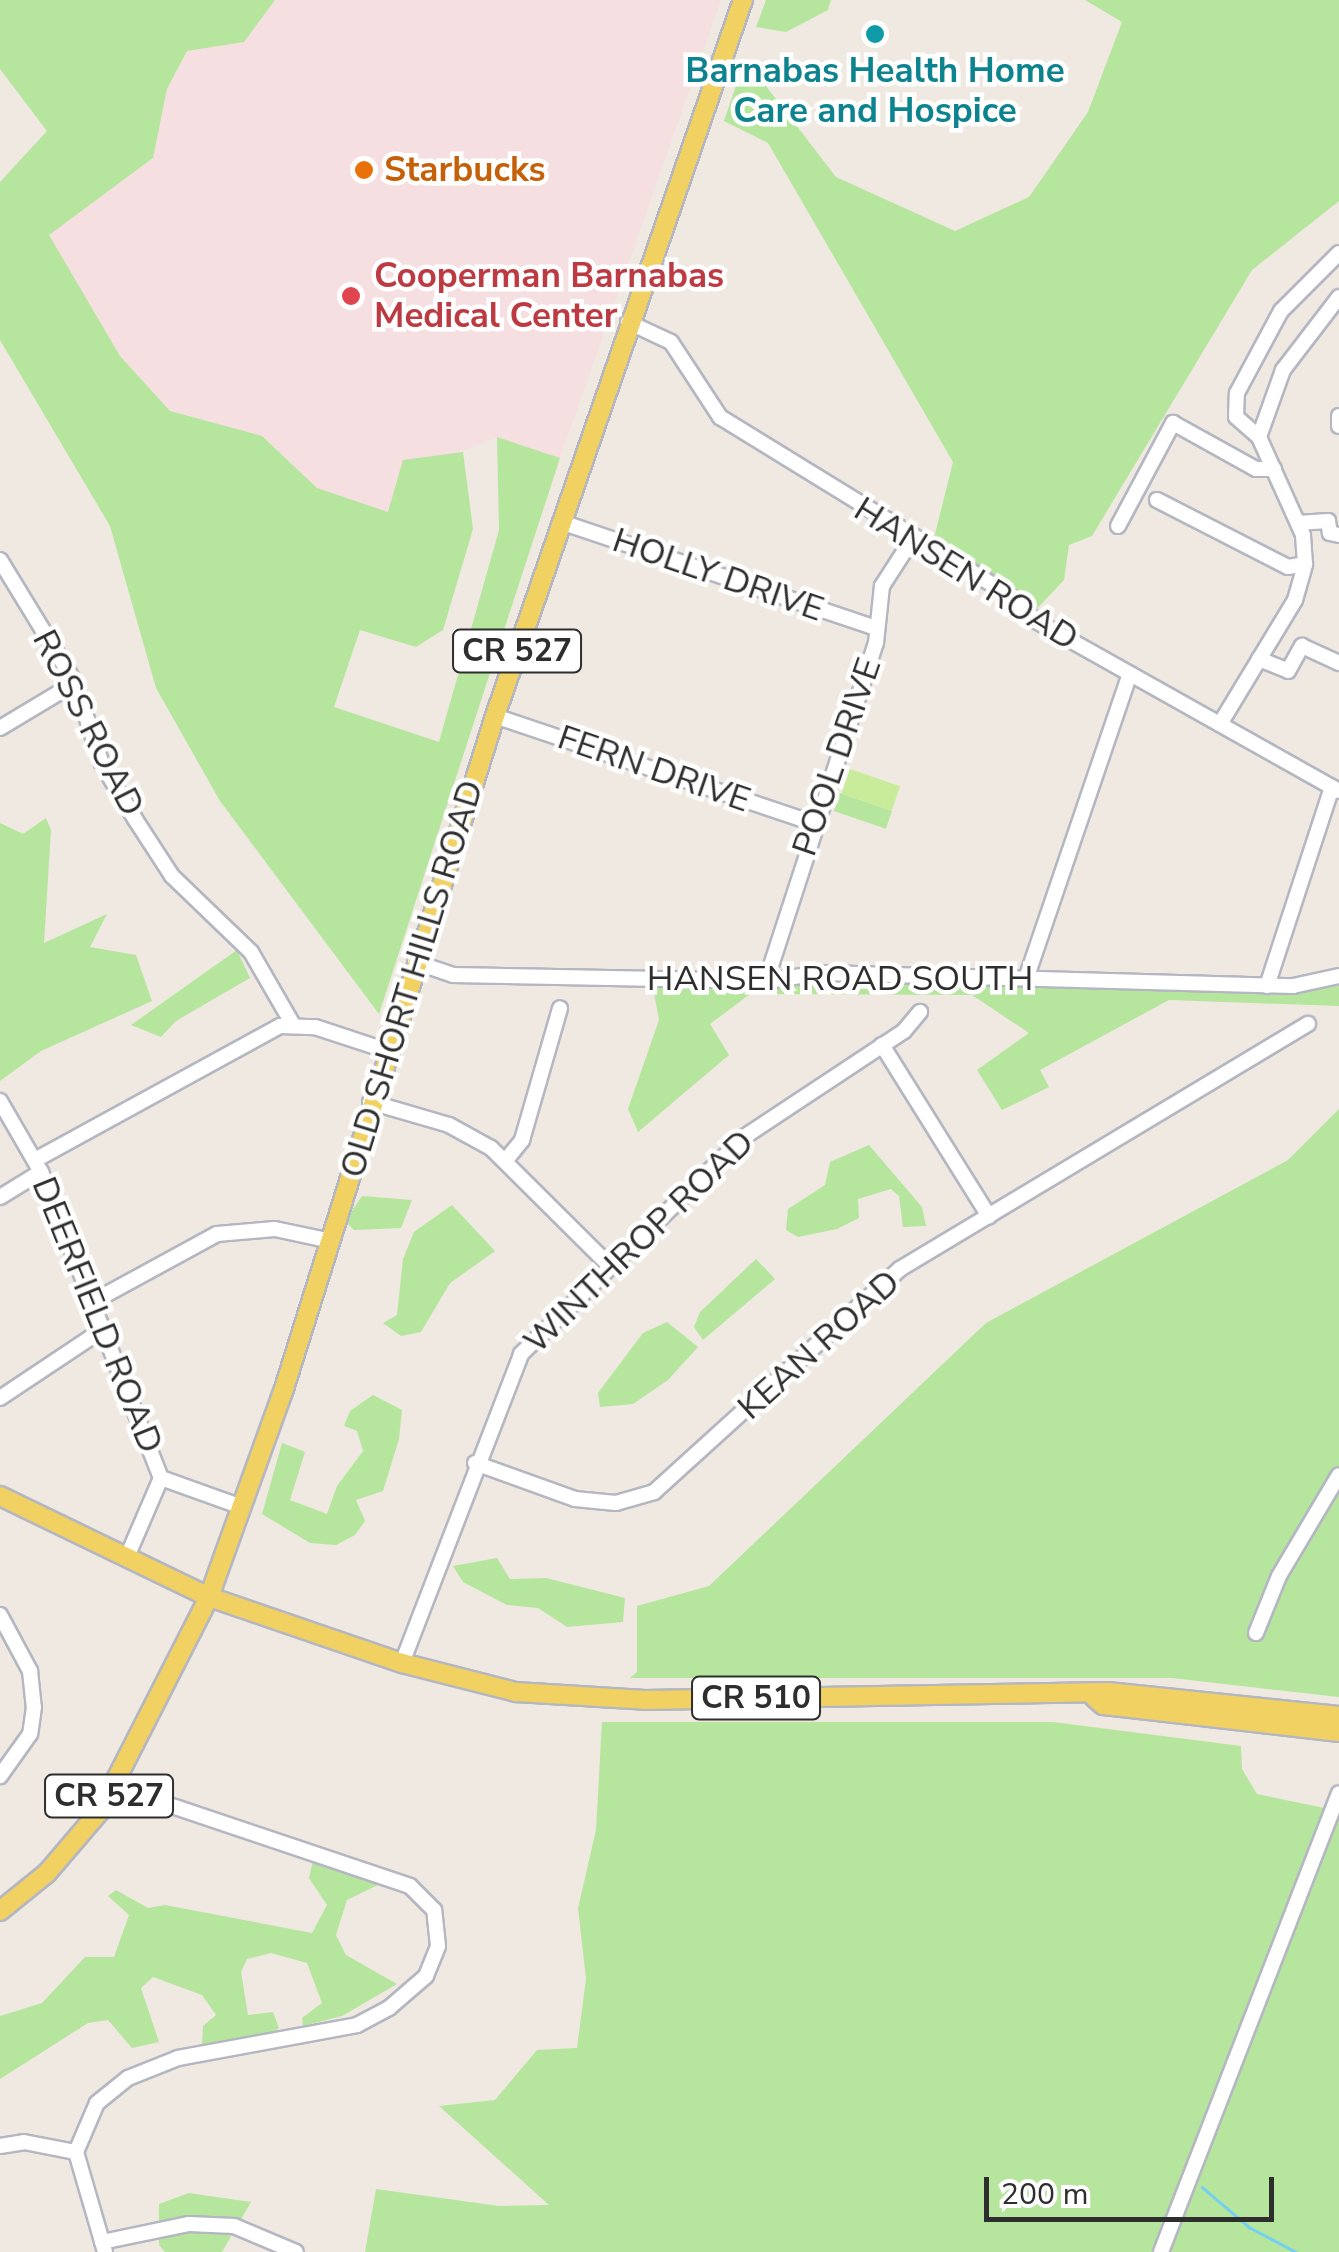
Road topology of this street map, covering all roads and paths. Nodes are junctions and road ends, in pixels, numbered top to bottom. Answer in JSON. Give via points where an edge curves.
{"nodes":[{"id":1,"x":743,"y":0,"type":"edge"},
{"id":2,"x":1339,"y":253,"type":"edge"},
{"id":3,"x":1339,"y":298,"type":"edge"},
{"id":4,"x":628,"y":322,"type":"junction"},
{"id":5,"x":1339,"y":416,"type":"edge"},
{"id":6,"x":1339,"y":426,"type":"edge"},
{"id":7,"x":1259,"y":437,"type":"junction"},
{"id":8,"x":1274,"y":470,"type":"junction"},
{"id":9,"x":1156,"y":500,"type":"dead end"},
{"id":10,"x":561,"y":522,"type":"junction"},
{"id":11,"x":1298,"y":523,"type":"junction"},
{"id":12,"x":1118,"y":526,"type":"dead end"},
{"id":13,"x":1339,"y":534,"type":"edge"},
{"id":14,"x":912,"y":538,"type":"junction"},
{"id":15,"x":0,"y":560,"type":"edge"},
{"id":16,"x":1305,"y":564,"type":"junction"},
{"id":17,"x":876,"y":628,"type":"junction"},
{"id":18,"x":1259,"y":660,"type":"junction"},
{"id":19,"x":1339,"y":662,"type":"edge"},
{"id":20,"x":1130,"y":674,"type":"junction"},
{"id":21,"x":76,"y":683,"type":"junction"},
{"id":22,"x":495,"y":716,"type":"junction"},
{"id":23,"x":1220,"y":724,"type":"junction"},
{"id":24,"x":0,"y":728,"type":"edge"},
{"id":25,"x":1336,"y":789,"type":"edge"},
{"id":26,"x":813,"y":823,"type":"junction"},
{"id":27,"x":415,"y":962,"type":"junction"},
{"id":28,"x":1339,"y":976,"type":"edge"},
{"id":29,"x":1026,"y":978,"type":"junction"},
{"id":30,"x":766,"y":980,"type":"junction"},
{"id":31,"x":1267,"y":986,"type":"junction"},
{"id":32,"x":560,"y":1008,"type":"dead end"},
{"id":33,"x":920,"y":1012,"type":"dead end"},
{"id":34,"x":292,"y":1023,"type":"junction"},
{"id":35,"x":1308,"y":1024,"type":"dead end"},
{"id":36,"x":882,"y":1044,"type":"junction"},
{"id":37,"x":385,"y":1050,"type":"junction"},
{"id":38,"x":0,"y":1100,"type":"edge"},
{"id":39,"x":370,"y":1102,"type":"junction"},
{"id":40,"x":506,"y":1160,"type":"junction"},
{"id":41,"x":38,"y":1166,"type":"junction"},
{"id":42,"x":0,"y":1197,"type":"edge"},
{"id":43,"x":989,"y":1216,"type":"junction"},
{"id":44,"x":331,"y":1241,"type":"junction"},
{"id":45,"x":608,"y":1264,"type":"junction"},
{"id":46,"x":94,"y":1300,"type":"junction"},
{"id":47,"x":105,"y":1328,"type":"junction"},
{"id":48,"x":0,"y":1398,"type":"edge"},
{"id":49,"x":475,"y":1463,"type":"junction"},
{"id":50,"x":1339,"y":1475,"type":"edge"},
{"id":51,"x":162,"y":1478,"type":"junction"},
{"id":52,"x":0,"y":1496,"type":"edge"},
{"id":53,"x":242,"y":1507,"type":"junction"},
{"id":54,"x":127,"y":1557,"type":"junction"},
{"id":55,"x":208,"y":1597,"type":"junction"},
{"id":56,"x":0,"y":1615,"type":"edge"},
{"id":57,"x":1256,"y":1633,"type":"dead end"},
{"id":58,"x":402,"y":1663,"type":"junction"},
{"id":59,"x":1094,"y":1697,"type":"junction"},
{"id":60,"x":1339,"y":1716,"type":"edge"},
{"id":61,"x":1339,"y":1732,"type":"edge"},
{"id":62,"x":0,"y":1776,"type":"edge"},
{"id":63,"x":115,"y":1787,"type":"junction"},
{"id":64,"x":1339,"y":1793,"type":"edge"},
{"id":65,"x":0,"y":1912,"type":"edge"},
{"id":66,"x":0,"y":2146,"type":"edge"},
{"id":67,"x":76,"y":2152,"type":"junction"},
{"id":68,"x":104,"y":2247,"type":"edge"},
{"id":69,"x":296,"y":2252,"type":"edge"},
{"id":70,"x":1161,"y":2252,"type":"edge"}],
"edges":[{"from":1,"to":4,"type":"main road","name":"OLD SHORT HILLS ROAD","number":"CR 527"},
{"from":2,"to":7,"type":"street","via":[[1281,311],[1237,393],[1236,417]]},
{"from":3,"to":7,"type":"street","via":[[1283,370]]},
{"from":4,"to":10,"type":"main road","name":"OLD SHORT HILLS ROAD","number":"CR 527"},
{"from":4,"to":14,"type":"street","name":"HANSEN ROAD","via":[[671,342],[720,416]]},
{"from":5,"to":6,"type":"street"},
{"from":7,"to":8,"type":"street"},
{"from":8,"to":11,"type":"street"},
{"from":8,"to":12,"type":"street","via":[[1256,468],[1173,423]]},
{"from":9,"to":16,"type":"street","via":[[1288,567]]},
{"from":10,"to":17,"type":"street","name":"HOLLY DRIVE"},
{"from":10,"to":22,"type":"main road","name":"OLD SHORT HILLS ROAD","number":"CR 527"},
{"from":11,"to":13,"type":"street","via":[[1328,521],[1330,533]]},
{"from":11,"to":16,"type":"street"},
{"from":14,"to":17,"type":"street","name":"POOL DRIVE","via":[[882,586]]},
{"from":14,"to":20,"type":"street","name":"HANSEN ROAD"},
{"from":15,"to":21,"type":"street","name":"ROSS ROAD"},
{"from":16,"to":18,"type":"street","via":[[1296,600]]},
{"from":17,"to":26,"type":"street","name":"POOL DRIVE"},
{"from":18,"to":19,"type":"street","via":[[1288,671],[1302,646]]},
{"from":18,"to":23,"type":"street"},
{"from":20,"to":23,"type":"street","name":"HANSEN ROAD"},
{"from":20,"to":29,"type":"street"},
{"from":21,"to":24,"type":"street"},
{"from":21,"to":34,"type":"street","name":"ROSS ROAD","via":[[102,764],[135,819],[172,876],[251,952]]},
{"from":22,"to":26,"type":"street","name":"FERN DRIVE"},
{"from":22,"to":27,"type":"main road","name":"OLD SHORT HILLS ROAD","number":"CR 527"},
{"from":23,"to":25,"type":"street","name":"HANSEN ROAD"},
{"from":25,"to":31,"type":"street"},
{"from":26,"to":30,"type":"street","name":"POOL DRIVE"},
{"from":27,"to":30,"type":"street","name":"HANSEN ROAD SOUTH","via":[[453,975]]},
{"from":27,"to":37,"type":"main road","name":"OLD SHORT HILLS ROAD","number":"CR 527"},
{"from":28,"to":31,"type":"street"},
{"from":29,"to":30,"type":"street","name":"HANSEN ROAD SOUTH","via":[[824,973]]},
{"from":29,"to":31,"type":"street","name":"HANSEN ROAD SOUTH"},
{"from":32,"to":40,"type":"street","via":[[522,1140]]},
{"from":33,"to":36,"type":"street","name":"WINTHROP ROAD"},
{"from":34,"to":37,"type":"street"},
{"from":34,"to":41,"type":"street"},
{"from":35,"to":43,"type":"street","name":"KEAN ROAD"},
{"from":36,"to":43,"type":"street"},
{"from":36,"to":45,"type":"street","name":"WINTHROP ROAD","via":[[768,1118]]},
{"from":37,"to":39,"type":"main road","name":"OLD SHORT HILLS ROAD","number":"CR 527"},
{"from":38,"to":41,"type":"street","name":"DEERFIELD ROAD"},
{"from":39,"to":40,"type":"street","via":[[461,1130]]},
{"from":39,"to":44,"type":"main road","name":"OLD SHORT HILLS ROAD","number":"CR 527"},
{"from":40,"to":45,"type":"street"},
{"from":41,"to":42,"type":"street"},
{"from":41,"to":46,"type":"street","name":"DEERFIELD ROAD"},
{"from":43,"to":49,"type":"street","name":"KEAN ROAD","via":[[868,1292],[654,1492],[616,1503],[575,1499]]},
{"from":44,"to":46,"type":"street","via":[[275,1229],[217,1234]]},
{"from":44,"to":53,"type":"main road","name":"OLD SHORT HILLS ROAD","number":"CR 527"},
{"from":45,"to":49,"type":"street","name":"WINTHROP ROAD","via":[[521,1354]]},
{"from":46,"to":47,"type":"street","name":"DEERFIELD ROAD"},
{"from":47,"to":48,"type":"street"},
{"from":47,"to":51,"type":"street","name":"DEERFIELD ROAD"},
{"from":49,"to":58,"type":"street","name":"WINTHROP ROAD"},
{"from":50,"to":57,"type":"street","via":[[1279,1576]]},
{"from":51,"to":53,"type":"street","name":"DEERFIELD ROAD"},
{"from":51,"to":54,"type":"street","name":"DEERFIELD ROAD"},
{"from":52,"to":54,"type":"main road","number":"CR 510"},
{"from":53,"to":55,"type":"main road","name":"OLD SHORT HILLS ROAD","number":"CR 527"},
{"from":54,"to":55,"type":"main road","number":"CR 510"},
{"from":55,"to":58,"type":"main road","number":"CR 510"},
{"from":55,"to":63,"type":"main road","name":"OLD SHORT HILLS ROAD","number":"CR 527"},
{"from":56,"to":62,"type":"street","via":[[30,1671],[34,1707],[30,1734]]},
{"from":58,"to":59,"type":"main road","number":"CR 510","via":[[562,1698]]},
{"from":59,"to":60,"type":"main road","via":[[1197,1697]]},
{"from":59,"to":61,"type":"main road","number":"CR 510","via":[[1103,1705]]},
{"from":63,"to":65,"type":"main road","name":"OLD SHORT HILLS ROAD","number":"CR 527","via":[[67,1853]]},
{"from":63,"to":67,"type":"street","via":[[410,1886],[434,1910],[438,1946],[426,1976],[390,2008],[357,2025],[191,2056],[128,2078],[97,2103]]},
{"from":64,"to":70,"type":"street"},
{"from":66,"to":67,"type":"street","via":[[24,2142]]},
{"from":67,"to":68,"type":"street"},
{"from":68,"to":69,"type":"street","via":[[190,2224],[234,2226]]}]}
